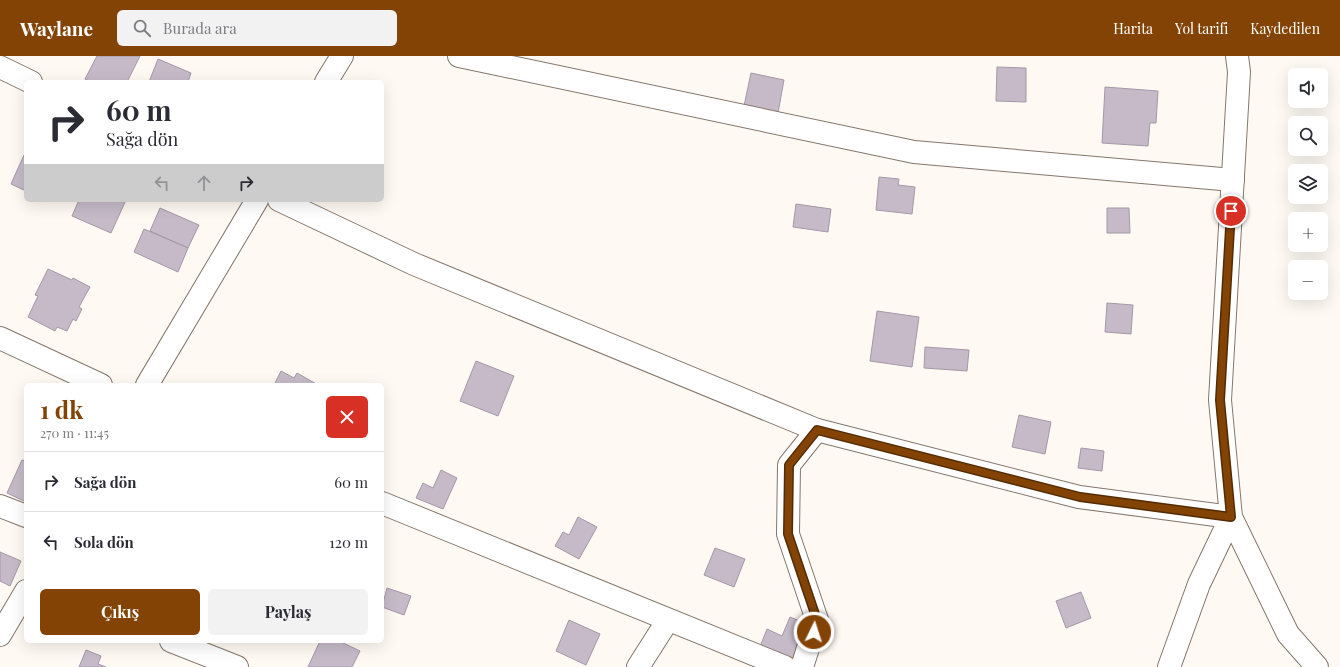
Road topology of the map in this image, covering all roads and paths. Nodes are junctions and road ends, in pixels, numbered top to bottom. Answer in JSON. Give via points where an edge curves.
{"nodes":[{"id":1,"x":342,"y":56,"type":"edge"},
{"id":2,"x":458,"y":56,"type":"edge"},
{"id":3,"x":1237,"y":56,"type":"edge"},
{"id":4,"x":0,"y":67,"type":"edge"},
{"id":5,"x":27,"y":80,"type":"edge"},
{"id":6,"x":327,"y":80,"type":"edge"},
{"id":7,"x":1233,"y":180,"type":"junction"},
{"id":8,"x":256,"y":202,"type":"edge"},
{"id":9,"x":283,"y":202,"type":"edge"},
{"id":10,"x":0,"y":338,"type":"edge"},
{"id":11,"x":97,"y":383,"type":"edge"},
{"id":12,"x":148,"y":383,"type":"edge"},
{"id":13,"x":817,"y":430,"type":"junction"},
{"id":14,"x":384,"y":504,"type":"edge"},
{"id":15,"x":0,"y":506,"type":"edge"},
{"id":16,"x":24,"y":515,"type":"edge"},
{"id":17,"x":1231,"y":517,"type":"junction"},
{"id":18,"x":24,"y":594,"type":"edge"},
{"id":19,"x":668,"y":620,"type":"junction"},
{"id":20,"x":0,"y":635,"type":"edge"},
{"id":21,"x":176,"y":643,"type":"edge"},
{"id":22,"x":237,"y":667,"type":"edge"},
{"id":23,"x":638,"y":667,"type":"edge"},
{"id":24,"x":785,"y":667,"type":"edge"},
{"id":25,"x":802,"y":667,"type":"edge"},
{"id":26,"x":1169,"y":667,"type":"edge"},
{"id":27,"x":1317,"y":667,"type":"edge"}],
"edges":[{"from":1,"to":6,"type":"street"},
{"from":2,"to":7,"type":"street","via":[[914,152]]},
{"from":3,"to":7,"type":"street","via":[[1239,72]]},
{"from":4,"to":5,"type":"street"},
{"from":7,"to":17,"type":"street","via":[[1220,400]]},
{"from":8,"to":12,"type":"street"},
{"from":9,"to":13,"type":"street","via":[[414,264]]},
{"from":10,"to":11,"type":"street"},
{"from":13,"to":17,"type":"street","via":[[1080,497]]},
{"from":13,"to":25,"type":"street","via":[[789,465],[788,534],[817,620]]},
{"from":14,"to":19,"type":"street"},
{"from":15,"to":16,"type":"street"},
{"from":17,"to":26,"type":"street","via":[[1199,584]]},
{"from":17,"to":27,"type":"street","via":[[1288,634]]},
{"from":18,"to":20,"type":"street"},
{"from":19,"to":23,"type":"street"},
{"from":19,"to":24,"type":"street"},
{"from":21,"to":22,"type":"street"}]}
